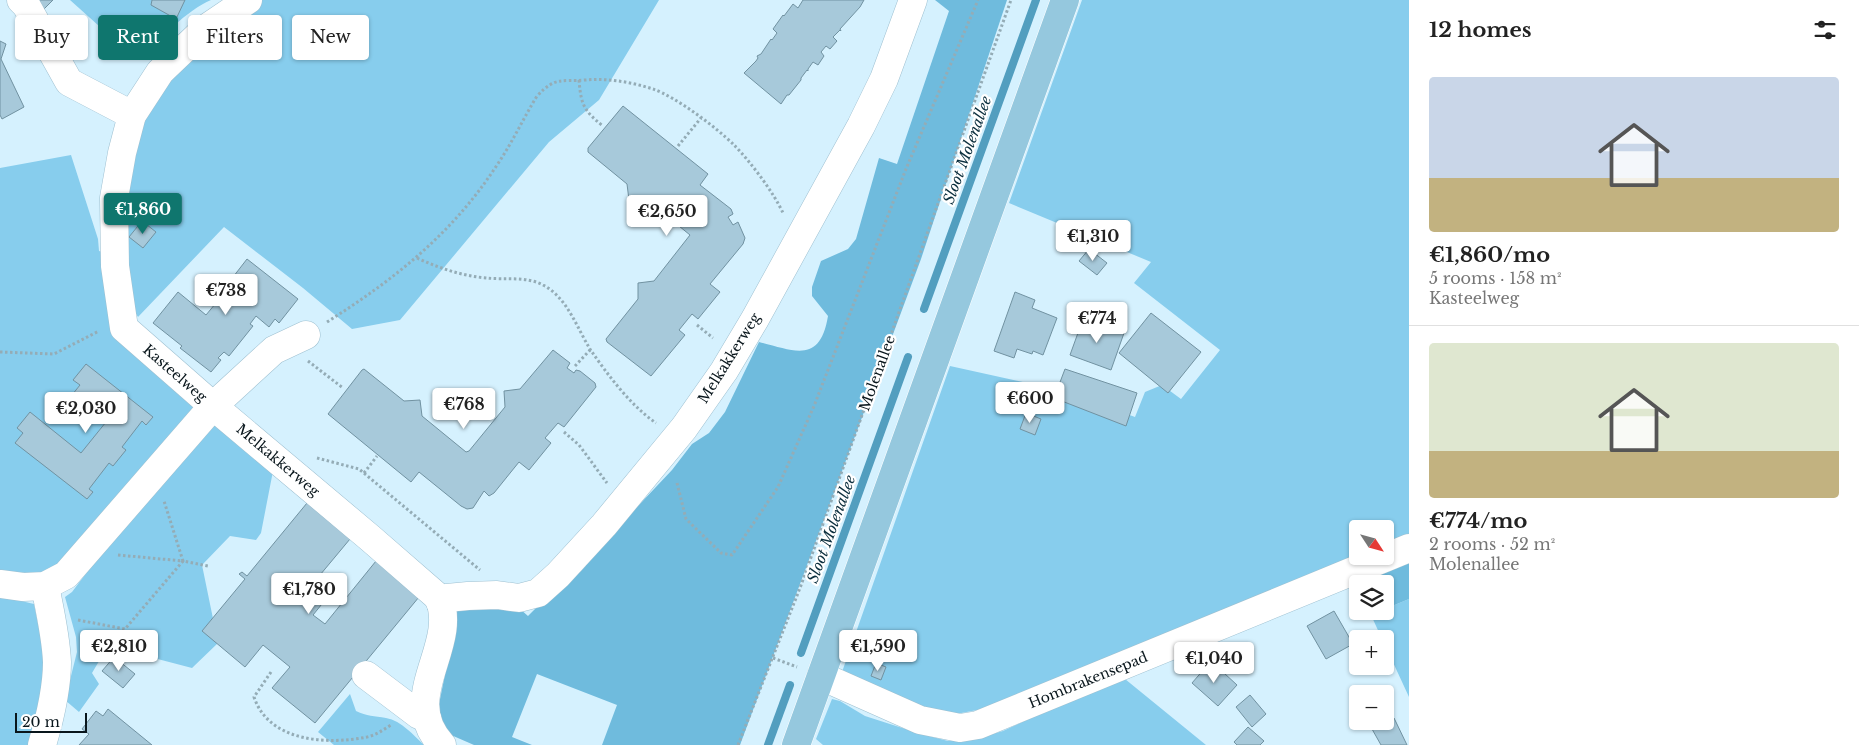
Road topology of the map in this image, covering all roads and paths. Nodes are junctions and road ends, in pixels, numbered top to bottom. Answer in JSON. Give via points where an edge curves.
{"nodes":[{"id":1,"x":21,"y":0,"type":"edge"},
{"id":2,"x":248,"y":0,"type":"edge"},
{"id":3,"x":913,"y":0,"type":"edge"},
{"id":4,"x":978,"y":0,"type":"edge"},
{"id":5,"x":1011,"y":0,"type":"edge"},
{"id":6,"x":1065,"y":0,"type":"edge"},
{"id":7,"x":580,"y":80,"type":"junction"},
{"id":8,"x":132,"y":115,"type":"junction"},
{"id":9,"x":700,"y":118,"type":"junction"},
{"id":10,"x":603,"y":126,"type":"dead end"},
{"id":11,"x":678,"y":146,"type":"dead end"},
{"id":12,"x":800,"y":238,"type":"junction"},
{"id":13,"x":417,"y":258,"type":"junction"},
{"id":14,"x":123,"y":318,"type":"junction"},
{"id":15,"x":296,"y":340,"type":"junction"},
{"id":16,"x":590,"y":349,"type":"junction"},
{"id":17,"x":0,"y":352,"type":"edge"},
{"id":18,"x":575,"y":366,"type":"dead end"},
{"id":19,"x":344,"y":388,"type":"dead end"},
{"id":20,"x":213,"y":406,"type":"junction"},
{"id":21,"x":564,"y":432,"type":"dead end"},
{"id":22,"x":678,"y":436,"type":"junction"},
{"id":23,"x":378,"y":456,"type":"dead end"},
{"id":24,"x":316,"y":457,"type":"dead end"},
{"id":25,"x":156,"y":471,"type":"junction"},
{"id":26,"x":364,"y":473,"type":"junction"},
{"id":27,"x":677,"y":483,"type":"dead end"},
{"id":28,"x":621,"y":504,"type":"junction"},
{"id":29,"x":1409,"y":548,"type":"edge"},
{"id":30,"x":88,"y":552,"type":"junction"},
{"id":31,"x":182,"y":562,"type":"junction"},
{"id":32,"x":208,"y":566,"type":"dead end"},
{"id":33,"x":0,"y":584,"type":"edge"},
{"id":34,"x":45,"y":586,"type":"junction"},
{"id":35,"x":497,"y":595,"type":"junction"},
{"id":36,"x":436,"y":597,"type":"junction"},
{"id":37,"x":51,"y":615,"type":"junction"},
{"id":38,"x":271,"y":672,"type":"dead end"},
{"id":39,"x":366,"y":675,"type":"dead end"},
{"id":40,"x":821,"y":676,"type":"junction"},
{"id":41,"x":418,"y":713,"type":"junction"},
{"id":42,"x":313,"y":740,"type":"junction"},
{"id":43,"x":42,"y":745,"type":"edge"},
{"id":44,"x":312,"y":745,"type":"edge"},
{"id":45,"x":442,"y":745,"type":"edge"},
{"id":46,"x":738,"y":745,"type":"edge"},
{"id":47,"x":796,"y":745,"type":"edge"}],
"edges":[{"from":1,"to":8,"type":"street","via":[[70,82]]},
{"from":2,"to":8,"type":"street","name":"Kasteelweg","via":[[205,29],[160,72]]},
{"from":3,"to":12,"type":"street","name":"Melkakkerweg","via":[[884,79]]},
{"from":4,"to":27,"type":"path","via":[[906,169],[810,415],[778,487],[732,554],[722,553],[686,519]]},
{"from":5,"to":46,"type":"path","name":"Molenallee","via":[[800,588]]},
{"from":6,"to":40,"type":"main road"},
{"from":7,"to":9,"type":"path","via":[[632,83],[676,100]]},
{"from":7,"to":10,"type":"path","via":[[580,98],[585,109]]},
{"from":7,"to":13,"type":"path","via":[[558,80],[537,96],[483,186]]},
{"from":8,"to":14,"type":"street","name":"Kasteelweg","via":[[114,198],[115,266]]},
{"from":9,"to":11,"type":"path"},
{"from":9,"to":12,"type":"path","via":[[734,145],[779,204],[792,230]]},
{"from":12,"to":22,"type":"street","name":"Melkakkerweg","via":[[724,371]]},
{"from":13,"to":15,"type":"path","via":[[365,298]]},
{"from":13,"to":16,"type":"path","via":[[469,276],[543,285],[567,308]]},
{"from":14,"to":17,"type":"path","via":[[54,354]]},
{"from":14,"to":20,"type":"street","name":"Kasteelweg","via":[[124,328]]},
{"from":15,"to":19,"type":"path"},
{"from":15,"to":20,"type":"street","via":[[274,350]]},
{"from":16,"to":18,"type":"path"},
{"from":16,"to":22,"type":"path","via":[[638,410]]},
{"from":20,"to":25,"type":"street","name":"Kasteelweg"},
{"from":20,"to":36,"type":"street","name":"Melkakkerweg"},
{"from":21,"to":28,"type":"path","via":[[580,445]]},
{"from":22,"to":28,"type":"street","name":"Melkakkerweg"},
{"from":23,"to":26,"type":"path"},
{"from":24,"to":26,"type":"path"},
{"from":25,"to":30,"type":"street","name":"Kasteelweg"},
{"from":25,"to":31,"type":"path"},
{"from":26,"to":35,"type":"path","via":[[492,580]]},
{"from":28,"to":35,"type":"street","name":"Melkakkerweg","via":[[538,594],[519,598]]},
{"from":29,"to":40,"type":"street","name":"Hombrakensepad","via":[[978,725],[960,728],[920,720]]},
{"from":30,"to":31,"type":"path"},
{"from":30,"to":34,"type":"street","name":"Kasteelweg","via":[[66,575]]},
{"from":31,"to":32,"type":"path"},
{"from":31,"to":37,"type":"path","via":[[125,629]]},
{"from":33,"to":34,"type":"street","name":"Kasteelweg"},
{"from":34,"to":37,"type":"street"},
{"from":35,"to":36,"type":"street","name":"Melkakkerweg"},
{"from":36,"to":41,"type":"street","via":[[444,622],[425,702]]},
{"from":37,"to":43,"type":"street","via":[[57,663],[50,718]]},
{"from":38,"to":42,"type":"path","via":[[254,697],[257,708],[283,732]]},
{"from":39,"to":41,"type":"street"},
{"from":40,"to":47,"type":"main road"},
{"from":41,"to":42,"type":"path","via":[[366,737]]},
{"from":41,"to":45,"type":"street"},
{"from":42,"to":44,"type":"path"}]}
